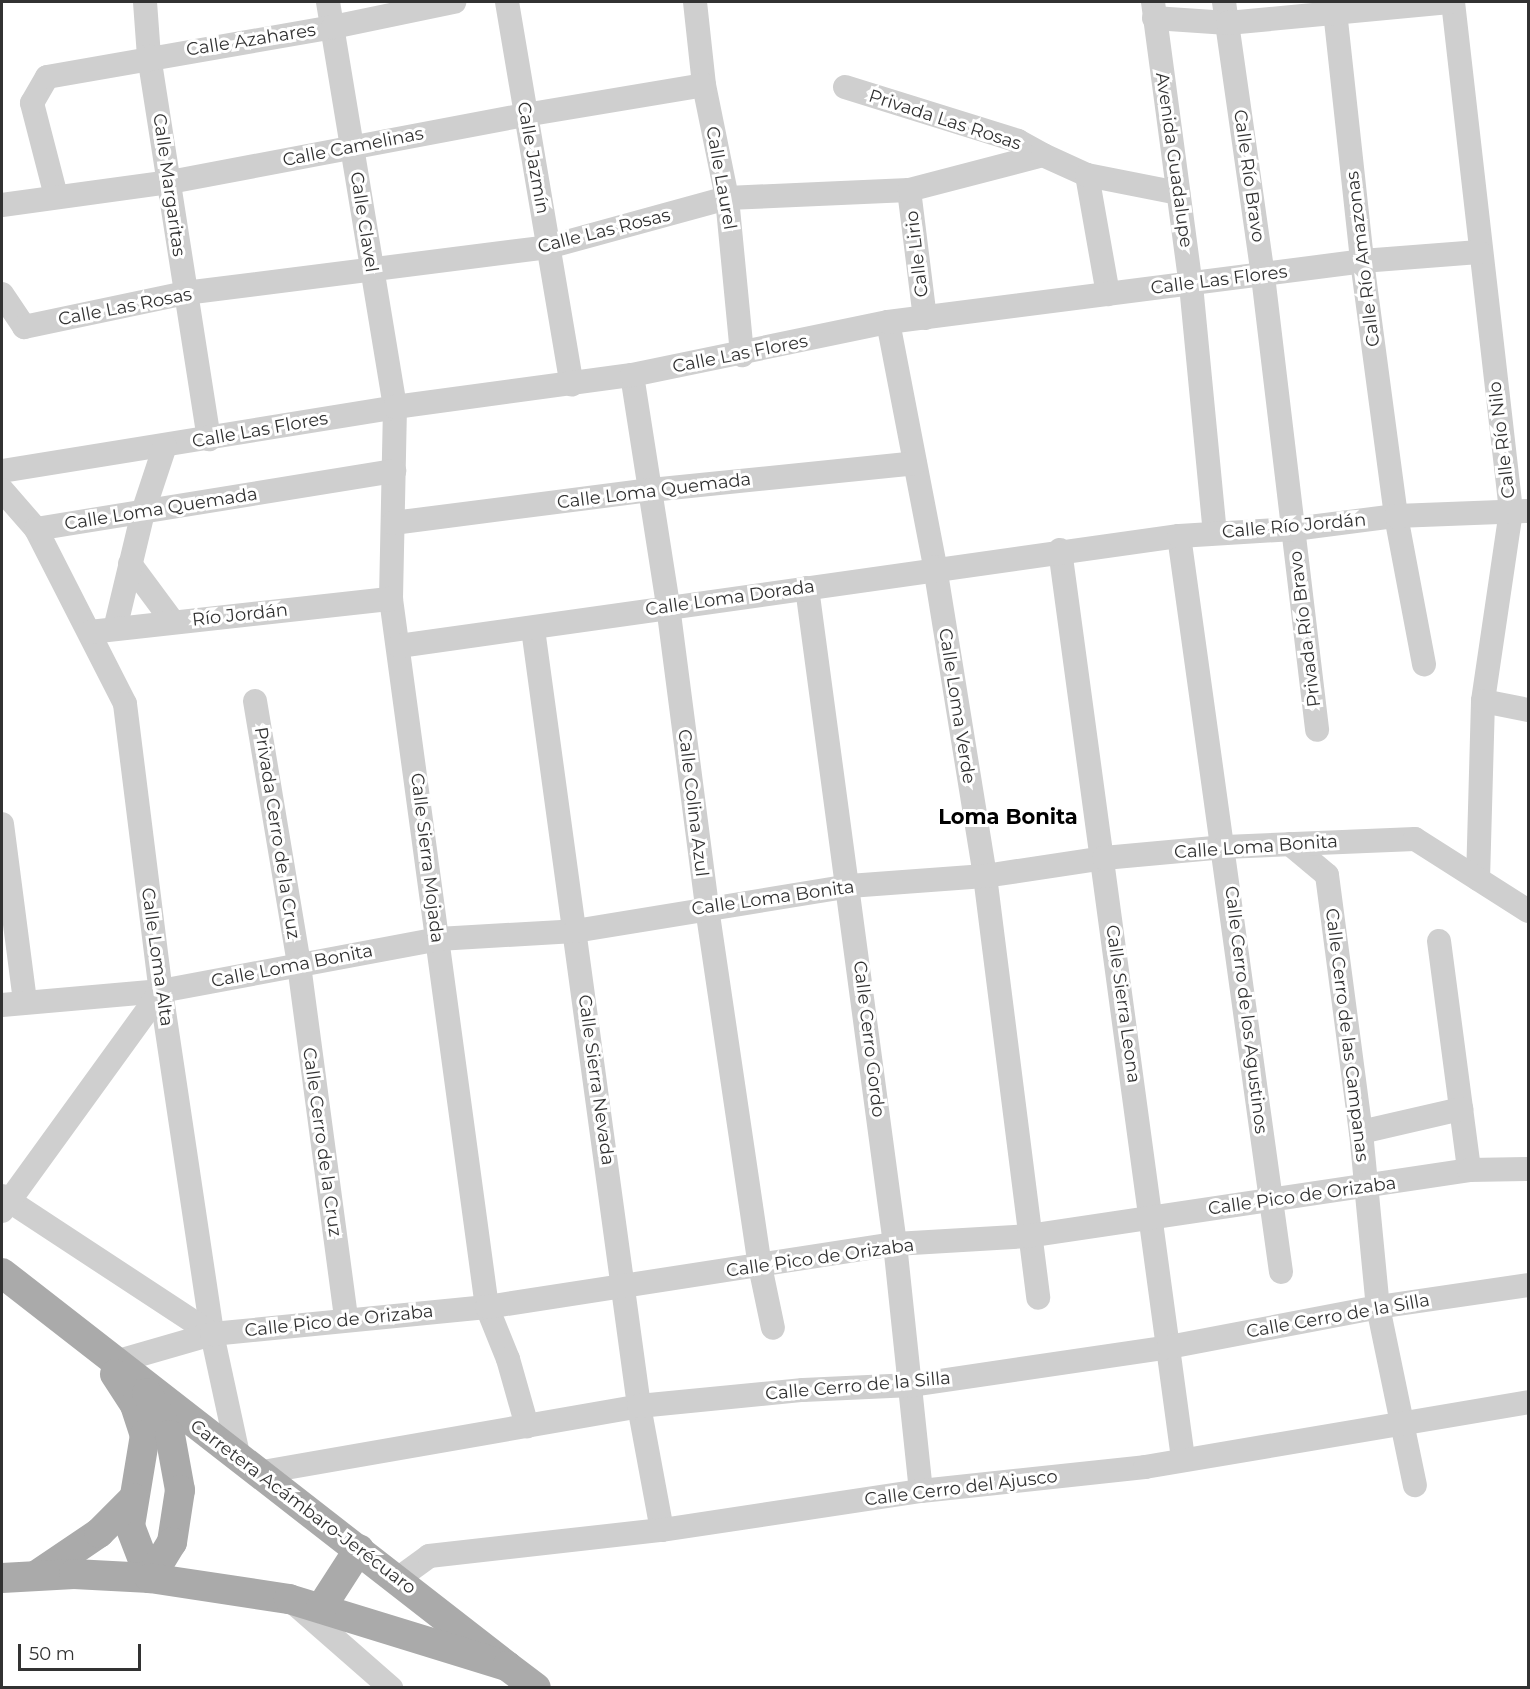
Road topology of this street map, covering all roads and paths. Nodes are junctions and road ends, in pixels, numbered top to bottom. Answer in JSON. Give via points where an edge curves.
{"nodes":[{"id":1,"x":145,"y":2,"type":"edge"},
{"id":2,"x":328,"y":2,"type":"edge"},
{"id":3,"x":454,"y":2,"type":"edge"},
{"id":4,"x":507,"y":2,"type":"edge"},
{"id":5,"x":695,"y":2,"type":"edge"},
{"id":6,"x":1452,"y":2,"type":"edge"},
{"id":7,"x":1334,"y":7,"type":"edge"},
{"id":8,"x":1154,"y":10,"type":"edge"},
{"id":9,"x":1226,"y":12,"type":"edge"},
{"id":10,"x":333,"y":27,"type":"junction"},
{"id":11,"x":149,"y":56,"type":"junction"},
{"id":12,"x":704,"y":86,"type":"junction"},
{"id":13,"x":845,"y":87,"type":"dead end"},
{"id":14,"x":525,"y":115,"type":"junction"},
{"id":15,"x":353,"y":147,"type":"junction"},
{"id":16,"x":1043,"y":155,"type":"junction"},
{"id":17,"x":1087,"y":175,"type":"junction"},
{"id":18,"x":170,"y":182,"type":"junction"},
{"id":19,"x":909,"y":190,"type":"junction"},
{"id":20,"x":1178,"y":193,"type":"junction"},
{"id":21,"x":56,"y":196,"type":"junction"},
{"id":22,"x":728,"y":198,"type":"junction"},
{"id":23,"x":2,"y":205,"type":"edge"},
{"id":24,"x":548,"y":247,"type":"junction"},
{"id":25,"x":1479,"y":252,"type":"junction"},
{"id":26,"x":1362,"y":261,"type":"junction"},
{"id":27,"x":372,"y":270,"type":"junction"},
{"id":28,"x":1263,"y":276,"type":"junction"},
{"id":29,"x":1191,"y":285,"type":"junction"},
{"id":30,"x":185,"y":293,"type":"junction"},
{"id":31,"x":2,"y":294,"type":"edge"},
{"id":32,"x":1108,"y":294,"type":"junction"},
{"id":33,"x":925,"y":318,"type":"junction"},
{"id":34,"x":888,"y":322,"type":"junction"},
{"id":35,"x":742,"y":355,"type":"junction"},
{"id":36,"x":632,"y":375,"type":"junction"},
{"id":37,"x":572,"y":385,"type":"junction"},
{"id":38,"x":395,"y":407,"type":"junction"},
{"id":39,"x":209,"y":439,"type":"junction"},
{"id":40,"x":165,"y":446,"type":"junction"},
{"id":41,"x":915,"y":464,"type":"junction"},
{"id":42,"x":2,"y":471,"type":"edge"},
{"id":43,"x":394,"y":471,"type":"junction"},
{"id":44,"x":2,"y":490,"type":"edge"},
{"id":45,"x":651,"y":490,"type":"junction"},
{"id":46,"x":1520,"y":511,"type":"edge"},
{"id":47,"x":143,"y":512,"type":"junction"},
{"id":48,"x":1396,"y":516,"type":"junction"},
{"id":49,"x":393,"y":523,"type":"junction"},
{"id":50,"x":36,"y":529,"type":"junction"},
{"id":51,"x":1294,"y":529,"type":"junction"},
{"id":52,"x":1215,"y":533,"type":"junction"},
{"id":53,"x":1179,"y":536,"type":"junction"},
{"id":54,"x":1060,"y":550,"type":"junction"},
{"id":55,"x":130,"y":564,"type":"junction"},
{"id":56,"x":935,"y":567,"type":"junction"},
{"id":57,"x":807,"y":588,"type":"junction"},
{"id":58,"x":392,"y":599,"type":"junction"},
{"id":59,"x":668,"y":606,"type":"junction"},
{"id":60,"x":173,"y":622,"type":"junction"},
{"id":61,"x":115,"y":629,"type":"junction"},
{"id":62,"x":533,"y":629,"type":"junction"},
{"id":63,"x":90,"y":632,"type":"junction"},
{"id":64,"x":399,"y":646,"type":"junction"},
{"id":65,"x":1424,"y":664,"type":"dead end"},
{"id":66,"x":255,"y":701,"type":"dead end"},
{"id":67,"x":1483,"y":701,"type":"junction"},
{"id":68,"x":1528,"y":711,"type":"edge"},
{"id":69,"x":1317,"y":730,"type":"dead end"},
{"id":70,"x":2,"y":824,"type":"edge"},
{"id":71,"x":1290,"y":844,"type":"junction"},
{"id":72,"x":1225,"y":847,"type":"junction"},
{"id":73,"x":1104,"y":858,"type":"junction"},
{"id":74,"x":985,"y":876,"type":"junction"},
{"id":75,"x":1478,"y":879,"type":"junction"},
{"id":76,"x":849,"y":886,"type":"junction"},
{"id":77,"x":707,"y":908,"type":"junction"},
{"id":78,"x":1528,"y":911,"type":"edge"},
{"id":79,"x":575,"y":931,"type":"junction"},
{"id":80,"x":438,"y":939,"type":"junction"},
{"id":81,"x":1439,"y":941,"type":"dead end"},
{"id":82,"x":299,"y":964,"type":"junction"},
{"id":83,"x":161,"y":991,"type":"junction"},
{"id":84,"x":25,"y":1001,"type":"junction"},
{"id":85,"x":2,"y":1005,"type":"edge"},
{"id":86,"x":1461,"y":1109,"type":"junction"},
{"id":87,"x":1360,"y":1132,"type":"junction"},
{"id":88,"x":1528,"y":1169,"type":"edge"},
{"id":89,"x":1469,"y":1170,"type":"junction"},
{"id":90,"x":1366,"y":1187,"type":"junction"},
{"id":91,"x":1270,"y":1199,"type":"junction"},
{"id":92,"x":4,"y":1202,"type":"edge"},
{"id":93,"x":1152,"y":1218,"type":"junction"},
{"id":94,"x":1028,"y":1236,"type":"junction"},
{"id":95,"x":895,"y":1244,"type":"junction"},
{"id":96,"x":760,"y":1266,"type":"junction"},
{"id":97,"x":1281,"y":1272,"type":"dead end"},
{"id":98,"x":2,"y":1273,"type":"edge"},
{"id":99,"x":1528,"y":1285,"type":"edge"},
{"id":100,"x":624,"y":1288,"type":"junction"},
{"id":101,"x":1038,"y":1298,"type":"dead end"},
{"id":102,"x":487,"y":1307,"type":"junction"},
{"id":103,"x":1378,"y":1307,"type":"junction"},
{"id":104,"x":346,"y":1319,"type":"junction"},
{"id":105,"x":773,"y":1328,"type":"dead end"},
{"id":106,"x":212,"y":1334,"type":"junction"},
{"id":107,"x":1169,"y":1347,"type":"junction"},
{"id":108,"x":106,"y":1356,"type":"junction"},
{"id":109,"x":912,"y":1385,"type":"junction"},
{"id":110,"x":144,"y":1387,"type":"junction"},
{"id":111,"x":1528,"y":1402,"type":"edge"},
{"id":112,"x":639,"y":1407,"type":"junction"},
{"id":113,"x":1403,"y":1421,"type":"junction"},
{"id":114,"x":527,"y":1426,"type":"junction"},
{"id":115,"x":1183,"y":1459,"type":"junction"},
{"id":116,"x":247,"y":1463,"type":"junction"},
{"id":117,"x":1415,"y":1485,"type":"dead end"},
{"id":118,"x":921,"y":1491,"type":"junction"},
{"id":119,"x":134,"y":1498,"type":"junction"},
{"id":120,"x":662,"y":1530,"type":"junction"},
{"id":121,"x":360,"y":1549,"type":"junction"},
{"id":122,"x":37,"y":1575,"type":"junction"},
{"id":123,"x":2,"y":1578,"type":"edge"},
{"id":124,"x":150,"y":1578,"type":"junction"},
{"id":125,"x":399,"y":1578,"type":"junction"},
{"id":126,"x":289,"y":1599,"type":"junction"},
{"id":127,"x":321,"y":1608,"type":"junction"},
{"id":128,"x":507,"y":1666,"type":"junction"},
{"id":129,"x":391,"y":1688,"type":"edge"},
{"id":130,"x":536,"y":1688,"type":"edge"}],
"edges":[{"from":1,"to":11,"type":"street","name":"Calle Margaritas"},
{"from":2,"to":10,"type":"street","name":"Calle Clavel"},
{"from":3,"to":10,"type":"street","name":"Calle Azahares"},
{"from":4,"to":14,"type":"street","name":"Calle Jazmín"},
{"from":5,"to":12,"type":"street","name":"Calle Laurel"},
{"from":6,"to":7,"type":"street"},
{"from":6,"to":25,"type":"street","name":"Calle Río Nilo"},
{"from":7,"to":9,"type":"street"},
{"from":7,"to":26,"type":"street","name":"Calle Río Amazonas"},
{"from":8,"to":9,"type":"street"},
{"from":8,"to":20,"type":"street","name":"Avenida Guadalupe"},
{"from":9,"to":28,"type":"street","name":"Calle Río Bravo"},
{"from":10,"to":11,"type":"street","name":"Calle Azahares"},
{"from":10,"to":15,"type":"street","name":"Calle Clavel"},
{"from":11,"to":18,"type":"street","name":"Calle Margaritas"},
{"from":11,"to":21,"type":"street","name":"Calle Azahares","via":[[47,77],[32,103]]},
{"from":12,"to":14,"type":"street","name":"Calle Camelinas"},
{"from":12,"to":22,"type":"street","name":"Calle Laurel"},
{"from":13,"to":16,"type":"street","name":"Privada Las Rosas","via":[[1018,141]]},
{"from":14,"to":15,"type":"street","name":"Calle Camelinas"},
{"from":14,"to":24,"type":"street","name":"Calle Jazmín"},
{"from":15,"to":18,"type":"street","name":"Calle Camelinas"},
{"from":15,"to":27,"type":"street","name":"Calle Clavel"},
{"from":16,"to":17,"type":"street"},
{"from":16,"to":19,"type":"street","name":"Calle Las Rosas"},
{"from":17,"to":20,"type":"street"},
{"from":17,"to":32,"type":"street"},
{"from":18,"to":21,"type":"street","name":"Calle Camelinas"},
{"from":18,"to":30,"type":"street","name":"Calle Margaritas"},
{"from":19,"to":22,"type":"street","name":"Calle Las Rosas"},
{"from":19,"to":33,"type":"street","name":"Calle Lirio"},
{"from":20,"to":29,"type":"street","name":"Avenida Guadalupe"},
{"from":21,"to":23,"type":"street","name":"Calle Camelinas"},
{"from":22,"to":24,"type":"street","name":"Calle Las Rosas"},
{"from":22,"to":35,"type":"street","name":"Calle Laurel"},
{"from":24,"to":27,"type":"street","name":"Calle Las Rosas"},
{"from":24,"to":37,"type":"street","name":"Calle Jazmín"},
{"from":25,"to":26,"type":"street","name":"Calle Las Flores"},
{"from":25,"to":46,"type":"street","name":"Calle Río Nilo"},
{"from":26,"to":28,"type":"street","name":"Calle Las Flores"},
{"from":26,"to":48,"type":"street","name":"Calle Río Amazonas"},
{"from":27,"to":30,"type":"street","name":"Calle Las Rosas"},
{"from":27,"to":38,"type":"street","name":"Calle Clavel"},
{"from":28,"to":29,"type":"street","name":"Calle Las Flores"},
{"from":28,"to":51,"type":"street","name":"Calle Río Bravo"},
{"from":29,"to":32,"type":"street","name":"Calle Las Flores"},
{"from":29,"to":52,"type":"street","name":"Avenida Guadalupe"},
{"from":30,"to":31,"type":"street","name":"Calle Las Rosas","via":[[24,327]]},
{"from":30,"to":39,"type":"street","name":"Calle Margaritas"},
{"from":32,"to":33,"type":"street","name":"Calle Las Flores"},
{"from":33,"to":34,"type":"street","name":"Calle Las Flores"},
{"from":34,"to":35,"type":"street","name":"Calle Las Flores"},
{"from":34,"to":41,"type":"street","name":"Calle Loma Verde"},
{"from":35,"to":36,"type":"street","name":"Calle Las Flores"},
{"from":36,"to":37,"type":"street","name":"Calle Las Flores"},
{"from":36,"to":45,"type":"street","name":"Calle Colina Azul"},
{"from":37,"to":38,"type":"street","name":"Calle Las Flores"},
{"from":38,"to":39,"type":"street","name":"Calle Las Flores"},
{"from":38,"to":43,"type":"street","name":"Calle Sierra Mojada"},
{"from":39,"to":40,"type":"street","name":"Calle Las Flores"},
{"from":40,"to":42,"type":"street","name":"Calle Las Flores"},
{"from":40,"to":47,"type":"street"},
{"from":41,"to":45,"type":"street","name":"Calle Loma Quemada"},
{"from":41,"to":56,"type":"street","name":"Calle Loma Verde"},
{"from":43,"to":47,"type":"street","name":"Calle Loma Quemada"},
{"from":43,"to":49,"type":"street","name":"Calle Sierra Mojada"},
{"from":44,"to":50,"type":"street","name":"Calle Loma Alta"},
{"from":45,"to":49,"type":"street","name":"Calle Loma Quemada"},
{"from":45,"to":59,"type":"street","name":"Calle Colina Azul"},
{"from":46,"to":48,"type":"street","name":"Calle Río Jordán"},
{"from":46,"to":67,"type":"street","name":"Calle Río Nilo"},
{"from":47,"to":50,"type":"street","name":"Calle Loma Quemada"},
{"from":47,"to":55,"type":"street"},
{"from":48,"to":51,"type":"street","name":"Calle Río Jordán"},
{"from":48,"to":65,"type":"street","name":"Calle Río Amazonas"},
{"from":49,"to":58,"type":"street","name":"Calle Sierra Mojada"},
{"from":50,"to":63,"type":"street","name":"Calle Loma Alta"},
{"from":51,"to":52,"type":"street","name":"Calle Río Jordán"},
{"from":51,"to":69,"type":"street","name":"Privada Río Bravo"},
{"from":52,"to":53,"type":"street","name":"Calle Río Jordán"},
{"from":53,"to":54,"type":"street","name":"Calle Río Jordán"},
{"from":53,"to":72,"type":"street","name":"Calle Cerro de los Agustinos"},
{"from":54,"to":56,"type":"street","name":"Calle Loma Dorada"},
{"from":54,"to":73,"type":"street","name":"Calle Sierra Leona"},
{"from":55,"to":60,"type":"street"},
{"from":55,"to":61,"type":"street"},
{"from":56,"to":57,"type":"street","name":"Calle Loma Dorada"},
{"from":56,"to":74,"type":"street","name":"Calle Loma Verde"},
{"from":57,"to":59,"type":"street","name":"Calle Loma Dorada"},
{"from":57,"to":76,"type":"street","name":"Calle Cerro Gordo"},
{"from":58,"to":60,"type":"street","name":"Río Jordán"},
{"from":58,"to":64,"type":"street","name":"Calle Sierra Mojada"},
{"from":59,"to":62,"type":"street","name":"Calle Loma Dorada"},
{"from":59,"to":77,"type":"street","name":"Calle Colina Azul"},
{"from":60,"to":61,"type":"street","name":"Río Jordán"},
{"from":61,"to":63,"type":"street","name":"Río Jordán"},
{"from":62,"to":64,"type":"street","name":"Calle Loma Dorada"},
{"from":62,"to":79,"type":"street","name":"Calle Sierra Nevada"},
{"from":63,"to":83,"type":"street","name":"Calle Loma Alta","via":[[125,704]]},
{"from":64,"to":80,"type":"street","name":"Calle Sierra Mojada"},
{"from":66,"to":82,"type":"street","name":"Privada Cerro de la Cruz"},
{"from":67,"to":68,"type":"street"},
{"from":67,"to":75,"type":"street","name":"Calle Río Nilo"},
{"from":70,"to":84,"type":"street"},
{"from":71,"to":72,"type":"street","name":"Calle Loma Bonita"},
{"from":71,"to":75,"type":"street","name":"Calle Loma Bonita","via":[[1415,839]]},
{"from":71,"to":87,"type":"street","name":"Calle Cerro de las Campanas","via":[[1327,875]]},
{"from":72,"to":73,"type":"street","name":"Calle Loma Bonita"},
{"from":72,"to":91,"type":"street","name":"Calle Cerro de los Agustinos"},
{"from":73,"to":74,"type":"street","name":"Calle Loma Bonita"},
{"from":73,"to":93,"type":"street","name":"Calle Sierra Leona"},
{"from":74,"to":76,"type":"street","name":"Calle Loma Bonita"},
{"from":74,"to":94,"type":"street","name":"Calle Loma Verde"},
{"from":75,"to":78,"type":"street","name":"Calle Loma Bonita"},
{"from":76,"to":77,"type":"street","name":"Calle Loma Bonita"},
{"from":76,"to":95,"type":"street","name":"Calle Cerro Gordo"},
{"from":77,"to":79,"type":"street","name":"Calle Loma Bonita"},
{"from":77,"to":96,"type":"street","name":"Calle Colina Azul"},
{"from":79,"to":80,"type":"street","name":"Calle Loma Bonita"},
{"from":79,"to":100,"type":"street","name":"Calle Sierra Nevada"},
{"from":80,"to":82,"type":"street","name":"Calle Loma Bonita"},
{"from":80,"to":102,"type":"street","name":"Calle Sierra Mojada"},
{"from":81,"to":86,"type":"street"},
{"from":82,"to":83,"type":"street","name":"Calle Loma Bonita"},
{"from":82,"to":104,"type":"street","name":"Calle Cerro de la Cruz"},
{"from":83,"to":84,"type":"street","name":"Calle Loma Bonita"},
{"from":83,"to":92,"type":"street"},
{"from":83,"to":106,"type":"street","name":"Calle Loma Alta"},
{"from":84,"to":85,"type":"street","name":"Calle Loma Bonita"},
{"from":86,"to":87,"type":"street"},
{"from":86,"to":89,"type":"street"},
{"from":87,"to":90,"type":"street","name":"Calle Cerro de las Campanas"},
{"from":88,"to":89,"type":"street","name":"Calle Pico de Orizaba"},
{"from":89,"to":90,"type":"street","name":"Calle Pico de Orizaba"},
{"from":90,"to":91,"type":"street","name":"Calle Pico de Orizaba"},
{"from":90,"to":103,"type":"street","name":"Calle Cerro de las Campanas"},
{"from":91,"to":93,"type":"street","name":"Calle Pico de Orizaba"},
{"from":91,"to":97,"type":"street","name":"Calle Cerro de los Agustinos"},
{"from":92,"to":106,"type":"street"},
{"from":93,"to":94,"type":"street","name":"Calle Pico de Orizaba"},
{"from":93,"to":107,"type":"street","name":"Calle Sierra Leona"},
{"from":94,"to":95,"type":"street","name":"Calle Pico de Orizaba"},
{"from":94,"to":101,"type":"street","name":"Calle Loma Verde"},
{"from":95,"to":96,"type":"street","name":"Calle Pico de Orizaba"},
{"from":95,"to":109,"type":"street","name":"Calle Cerro Gordo"},
{"from":96,"to":100,"type":"street","name":"Calle Pico de Orizaba"},
{"from":96,"to":105,"type":"street","name":"Calle Colina Azul"},
{"from":98,"to":108,"type":"main road","name":"Carretera Acámbaro-Jerécuaro"},
{"from":99,"to":103,"type":"street","name":"Calle Cerro de la Silla"},
{"from":100,"to":102,"type":"street","name":"Calle Pico de Orizaba"},
{"from":100,"to":112,"type":"street","name":"Calle Sierra Nevada"},
{"from":102,"to":104,"type":"street","name":"Calle Pico de Orizaba"},
{"from":102,"to":114,"type":"street","name":"Calle Sierra Mojada","via":[[508,1359]]},
{"from":103,"to":107,"type":"street","name":"Calle Cerro de la Silla"},
{"from":103,"to":113,"type":"street","name":"Calle Cerro de las Campanas"},
{"from":104,"to":106,"type":"street","name":"Calle Pico de Orizaba"},
{"from":106,"to":108,"type":"street","name":"Calle Pico de Orizaba"},
{"from":106,"to":116,"type":"street","name":"Calle Loma Alta"},
{"from":107,"to":109,"type":"street","name":"Calle Cerro de la Silla"},
{"from":107,"to":115,"type":"street","name":"Calle Sierra Leona"},
{"from":108,"to":110,"type":"main road","name":"Carretera Acámbaro-Jerécuaro"},
{"from":108,"to":119,"type":"main road","via":[[135,1405],[145,1435]]},
{"from":109,"to":112,"type":"street","name":"Calle Cerro de la Silla","via":[[803,1390]]},
{"from":109,"to":118,"type":"street","name":"Calle Cerro Gordo"},
{"from":110,"to":116,"type":"main road","name":"Carretera Acámbaro-Jerécuaro"},
{"from":110,"to":124,"type":"main road","via":[[170,1435],[180,1490],[172,1542]]},
{"from":111,"to":113,"type":"street","name":"Calle Cerro del Ajusco"},
{"from":112,"to":114,"type":"street","name":"Calle Cerro de la Silla"},
{"from":112,"to":120,"type":"street","name":"Calle Sierra Nevada"},
{"from":113,"to":115,"type":"street","name":"Calle Cerro del Ajusco"},
{"from":113,"to":117,"type":"street","name":"Calle Cerro de las Campanas"},
{"from":114,"to":116,"type":"street","name":"Calle Cerro de la Silla"},
{"from":115,"to":118,"type":"street","name":"Calle Cerro del Ajusco","via":[[1145,1467]]},
{"from":116,"to":121,"type":"main road","name":"Carretera Acámbaro-Jerécuaro"},
{"from":118,"to":120,"type":"street","name":"Calle Cerro del Ajusco"},
{"from":119,"to":122,"type":"main road","via":[[99,1533]]},
{"from":119,"to":124,"type":"main road","via":[[130,1526]]},
{"from":120,"to":125,"type":"street","name":"Calle Cerro del Ajusco","via":[[429,1556]]},
{"from":121,"to":125,"type":"main road","name":"Carretera Acámbaro-Jerécuaro"},
{"from":121,"to":127,"type":"main road"},
{"from":122,"to":123,"type":"main road"},
{"from":122,"to":124,"type":"main road"},
{"from":124,"to":126,"type":"main road"},
{"from":125,"to":128,"type":"main road","name":"Carretera Acámbaro-Jerécuaro"},
{"from":126,"to":127,"type":"main road"},
{"from":126,"to":129,"type":"street"},
{"from":127,"to":128,"type":"main road"},
{"from":128,"to":130,"type":"main road","name":"Carretera Acámbaro-Jerécuaro"}]}
